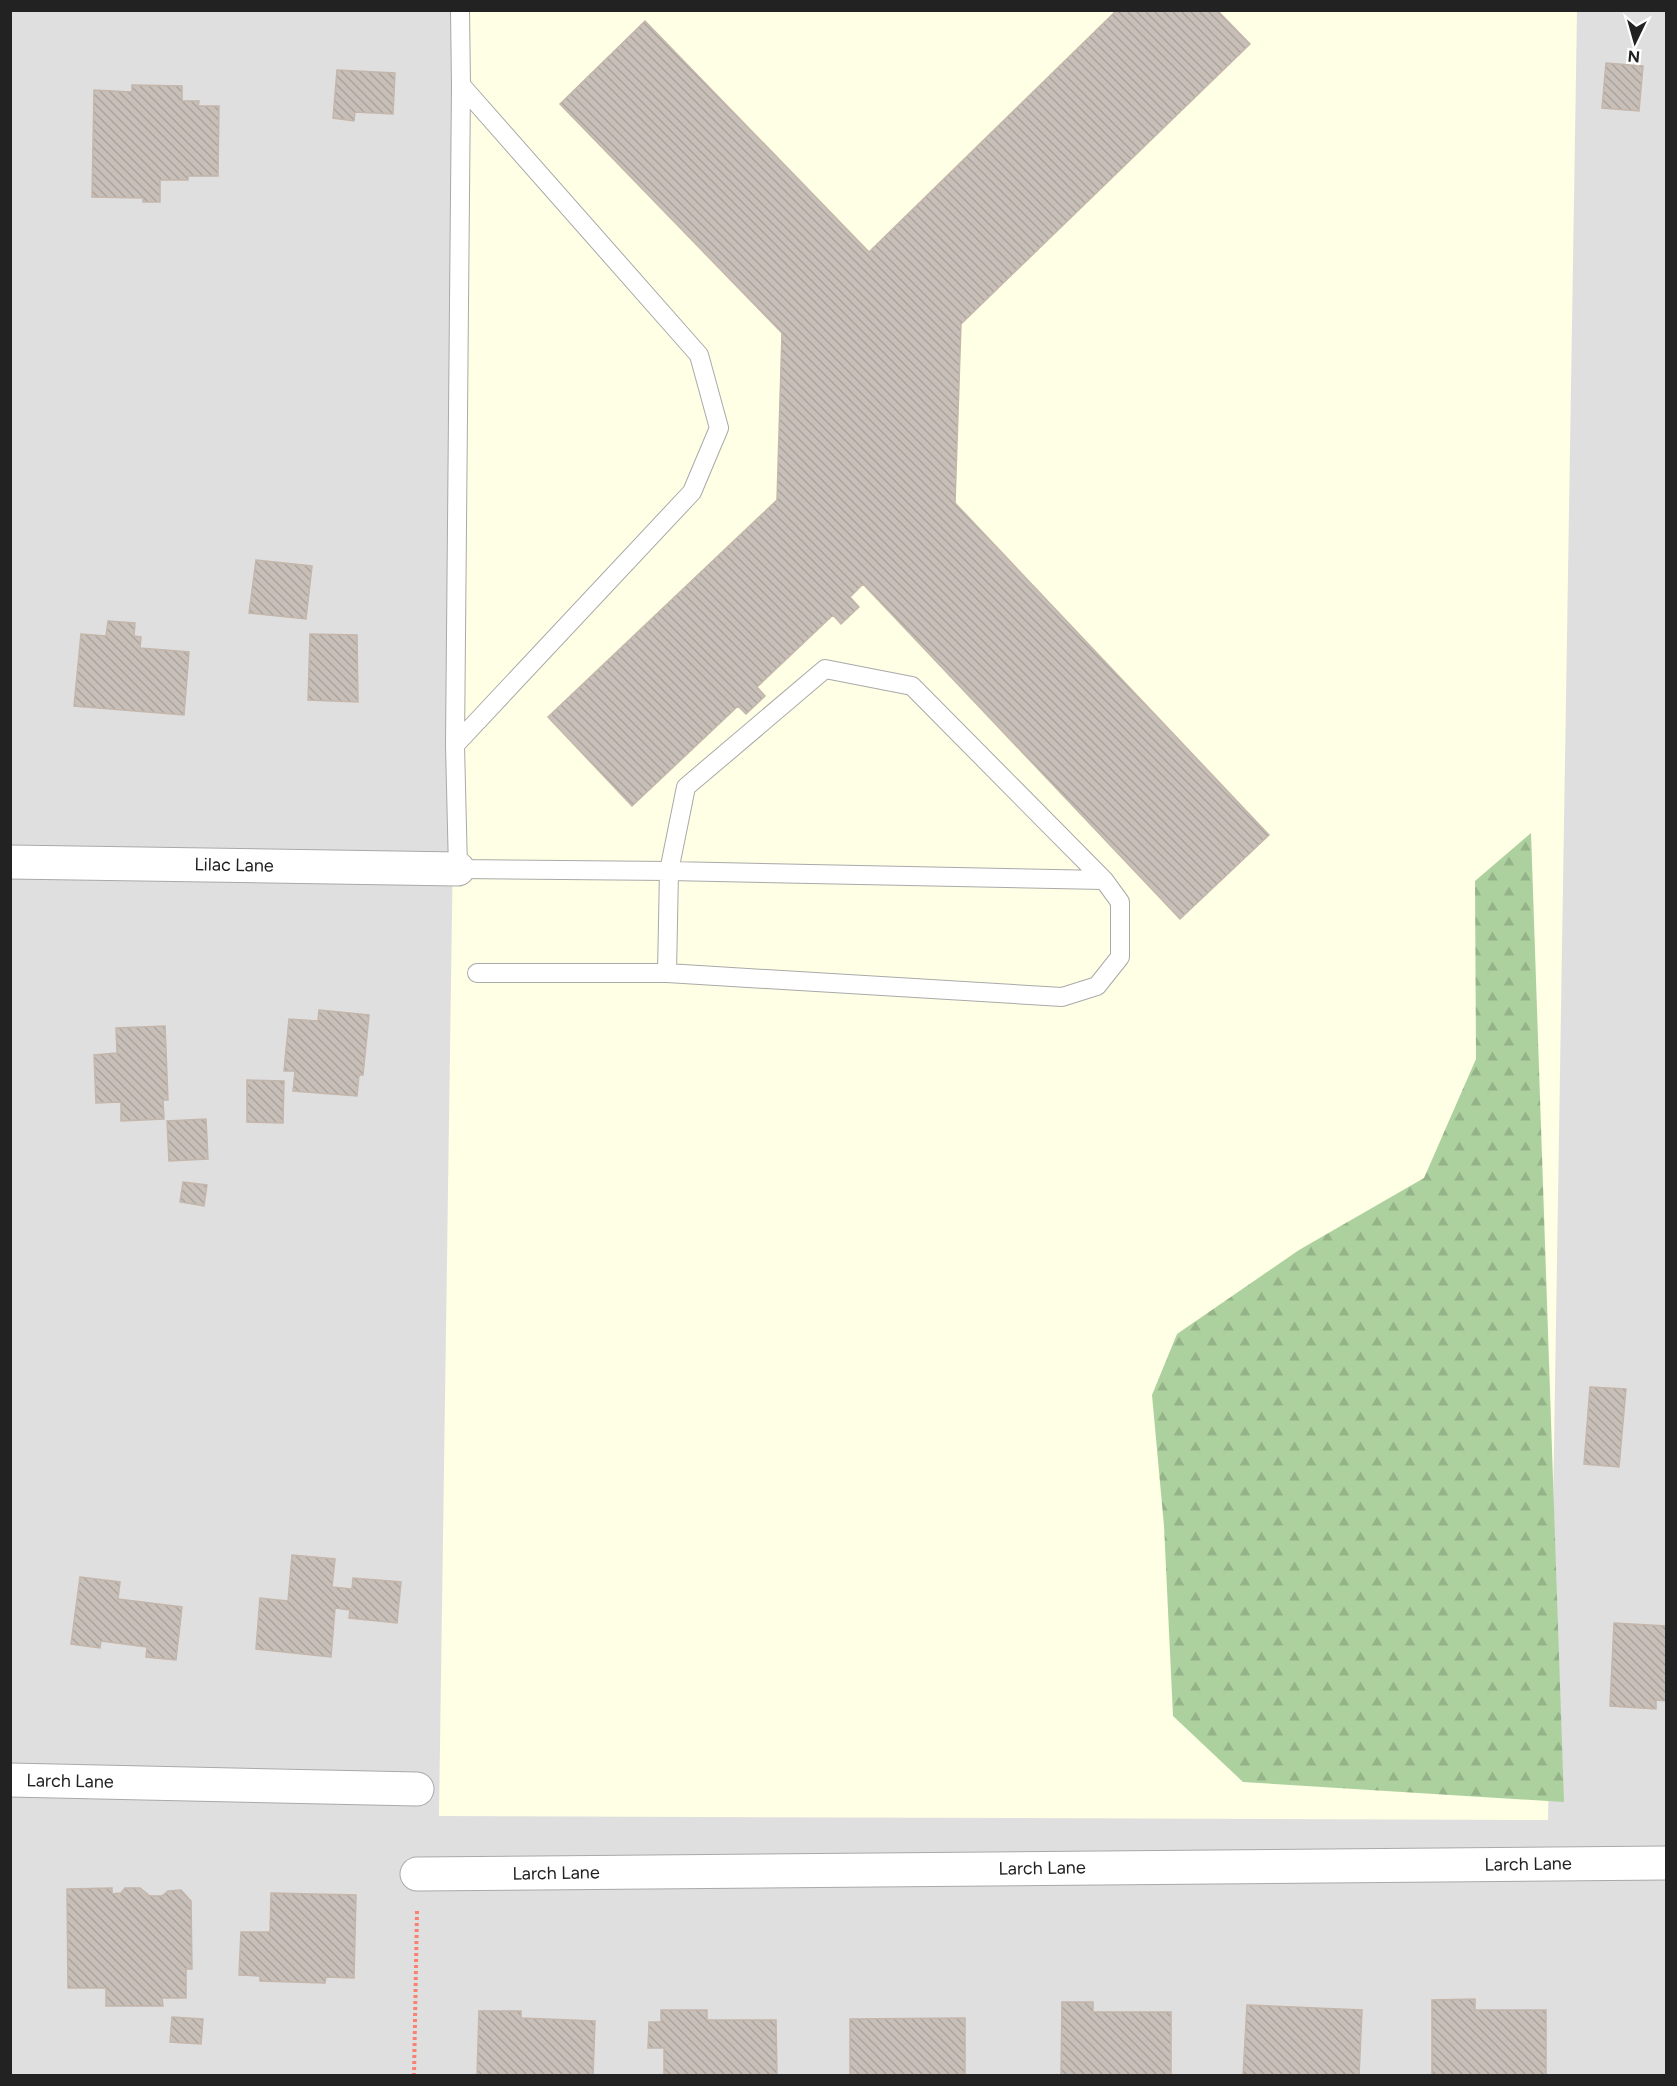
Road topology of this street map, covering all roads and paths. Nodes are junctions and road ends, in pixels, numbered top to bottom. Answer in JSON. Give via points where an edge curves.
{"nodes":[{"id":1,"x":460,"y":10,"type":"edge"},
{"id":2,"x":461,"y":85,"type":"junction"},
{"id":3,"x":454,"y":745,"type":"junction"},
{"id":4,"x":10,"y":862,"type":"edge"},
{"id":5,"x":458,"y":869,"type":"junction"},
{"id":6,"x":669,"y":871,"type":"junction"},
{"id":7,"x":1104,"y":880,"type":"junction"},
{"id":8,"x":477,"y":973,"type":"dead end"},
{"id":9,"x":667,"y":974,"type":"junction"},
{"id":10,"x":10,"y":1780,"type":"edge"},
{"id":11,"x":417,"y":1789,"type":"dead end"},
{"id":12,"x":1666,"y":1863,"type":"edge"},
{"id":13,"x":417,"y":1874,"type":"joint"},
{"id":14,"x":414,"y":2076,"type":"edge"}],
"edges":[{"from":1,"to":2,"type":"lane"},
{"from":2,"to":3,"type":"lane"},
{"from":2,"to":3,"type":"lane","via":[[699,355],[719,428],[692,492]]},
{"from":3,"to":5,"type":"lane"},
{"from":4,"to":5,"type":"street","name":"Lilac Lane"},
{"from":5,"to":6,"type":"lane"},
{"from":6,"to":7,"type":"lane"},
{"from":6,"to":7,"type":"lane","via":[[686,787],[825,669],[912,686]]},
{"from":6,"to":9,"type":"lane"},
{"from":7,"to":9,"type":"lane","via":[[1120,902],[1120,957],[1097,986],[1062,997]]},
{"from":8,"to":9,"type":"lane"},
{"from":10,"to":11,"type":"street","name":"Larch Lane"},
{"from":12,"to":13,"type":"street","name":"Larch Lane"},
{"from":13,"to":14,"type":"path"}]}
